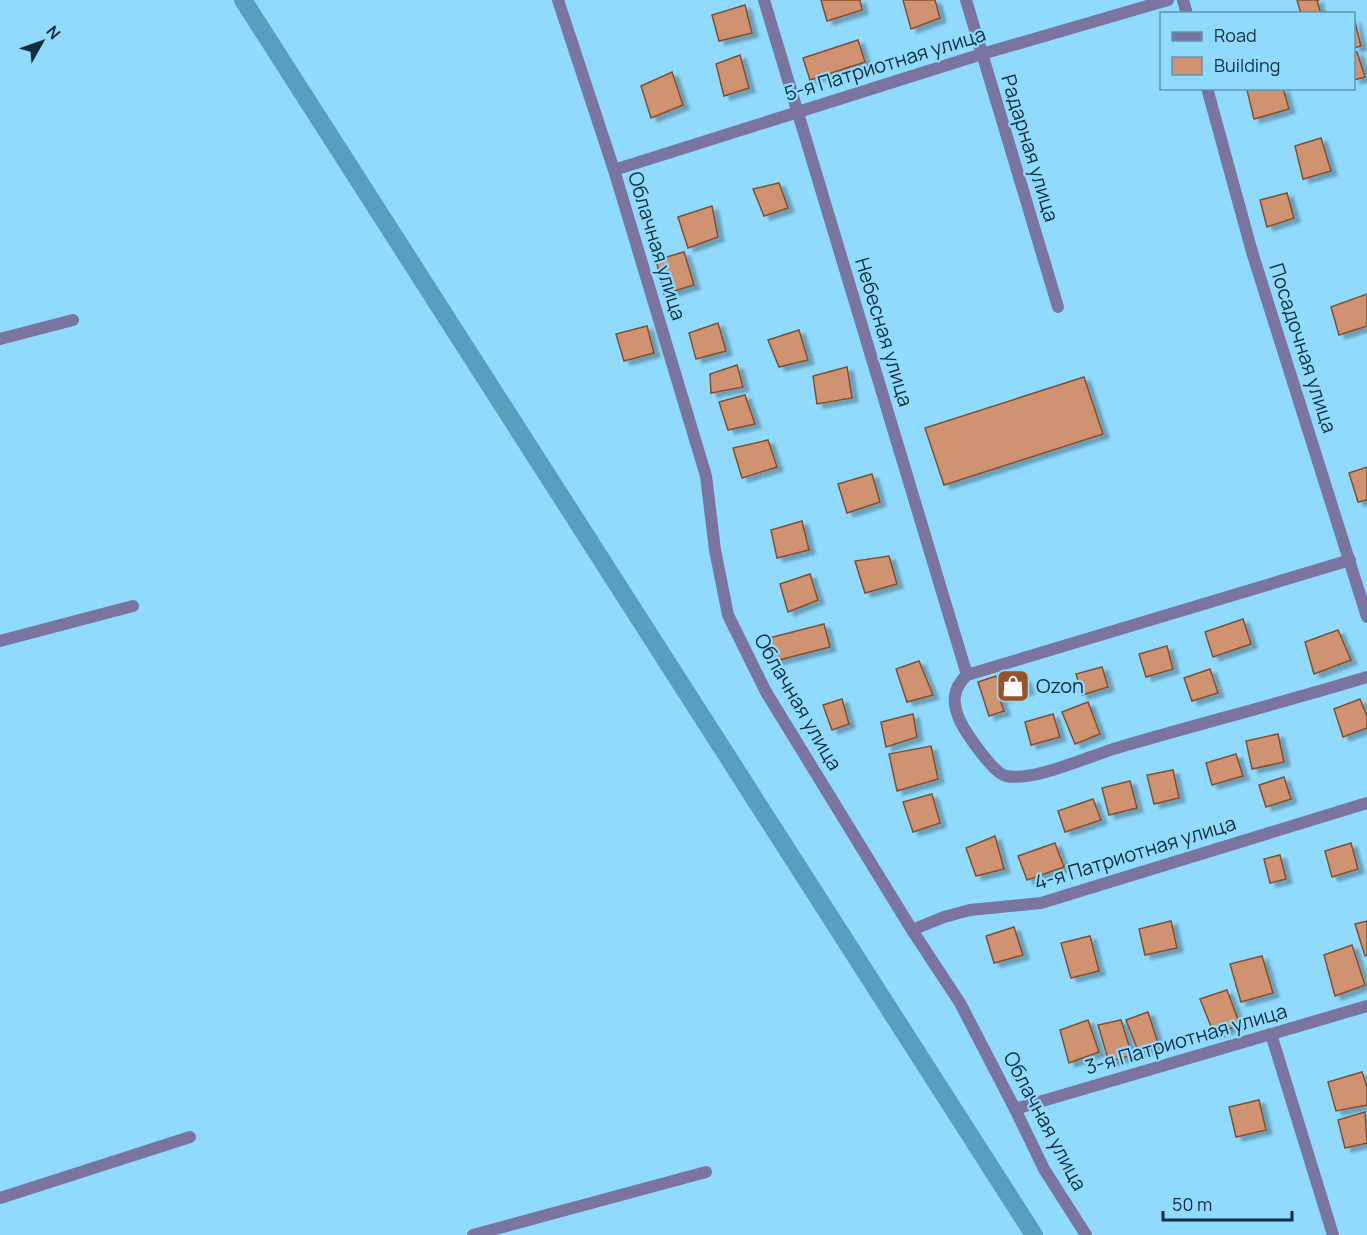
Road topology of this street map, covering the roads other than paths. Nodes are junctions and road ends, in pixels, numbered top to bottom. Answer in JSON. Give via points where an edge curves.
{"nodes":[{"id":1,"x":558,"y":0,"type":"edge"},
{"id":2,"x":764,"y":0,"type":"edge"},
{"id":3,"x":966,"y":0,"type":"edge"},
{"id":4,"x":1168,"y":0,"type":"edge"},
{"id":5,"x":982,"y":54,"type":"junction"},
{"id":6,"x":1208,"y":90,"type":"edge"},
{"id":7,"x":798,"y":112,"type":"junction"},
{"id":8,"x":614,"y":170,"type":"junction"},
{"id":9,"x":1058,"y":307,"type":"dead end"},
{"id":10,"x":73,"y":320,"type":"dead end"},
{"id":11,"x":0,"y":339,"type":"edge"},
{"id":12,"x":1350,"y":560,"type":"junction"},
{"id":13,"x":133,"y":606,"type":"dead end"},
{"id":14,"x":1367,"y":617,"type":"edge"},
{"id":15,"x":0,"y":641,"type":"edge"},
{"id":16,"x":966,"y":675,"type":"junction"},
{"id":17,"x":1367,"y":677,"type":"edge"},
{"id":18,"x":1367,"y":803,"type":"edge"},
{"id":19,"x":912,"y":930,"type":"junction"},
{"id":20,"x":1367,"y":1006,"type":"edge"},
{"id":21,"x":1272,"y":1034,"type":"junction"},
{"id":22,"x":1016,"y":1109,"type":"junction"},
{"id":23,"x":190,"y":1137,"type":"dead end"},
{"id":24,"x":706,"y":1172,"type":"dead end"},
{"id":25,"x":0,"y":1197,"type":"edge"},
{"id":26,"x":473,"y":1235,"type":"edge"},
{"id":27,"x":1086,"y":1235,"type":"edge"},
{"id":28,"x":1333,"y":1235,"type":"edge"}],
"edges":[{"from":1,"to":8,"type":"street","name":"Облачная улица"},
{"from":2,"to":7,"type":"street","name":"Небесная улица"},
{"from":3,"to":5,"type":"street","name":"Радарная улица"},
{"from":4,"to":5,"type":"street","name":"5-я Патриотная улица"},
{"from":5,"to":7,"type":"street","name":"5-я Патриотная улица"},
{"from":5,"to":9,"type":"street","name":"Радарная улица"},
{"from":6,"to":12,"type":"street","name":"Посадочная улица","via":[[1252,252]]},
{"from":7,"to":8,"type":"street","name":"5-я Патриотная улица"},
{"from":7,"to":16,"type":"street","name":"Небесная улица"},
{"from":8,"to":19,"type":"street","name":"Облачная улица","via":[[706,476],[728,615],[766,693]]},
{"from":10,"to":11,"type":"street"},
{"from":12,"to":14,"type":"street","name":"Посадочная улица"},
{"from":12,"to":16,"type":"street"},
{"from":13,"to":15,"type":"street"},
{"from":16,"to":17,"type":"street","via":[[957,684],[954,696],[960,720],[990,765],[1004,776],[1028,777]]},
{"from":18,"to":19,"type":"street","name":"4-я Патриотная улица","via":[[1041,903],[970,910]]},
{"from":19,"to":22,"type":"street","name":"Облачная улица","via":[[960,1003]]},
{"from":20,"to":21,"type":"street","name":"3-я Патриотная улица"},
{"from":21,"to":22,"type":"street","name":"3-я Патриотная улица"},
{"from":21,"to":28,"type":"street"},
{"from":22,"to":27,"type":"street","name":"Облачная улица","via":[[1044,1169]]},
{"from":23,"to":25,"type":"street"},
{"from":24,"to":26,"type":"street"}]}
